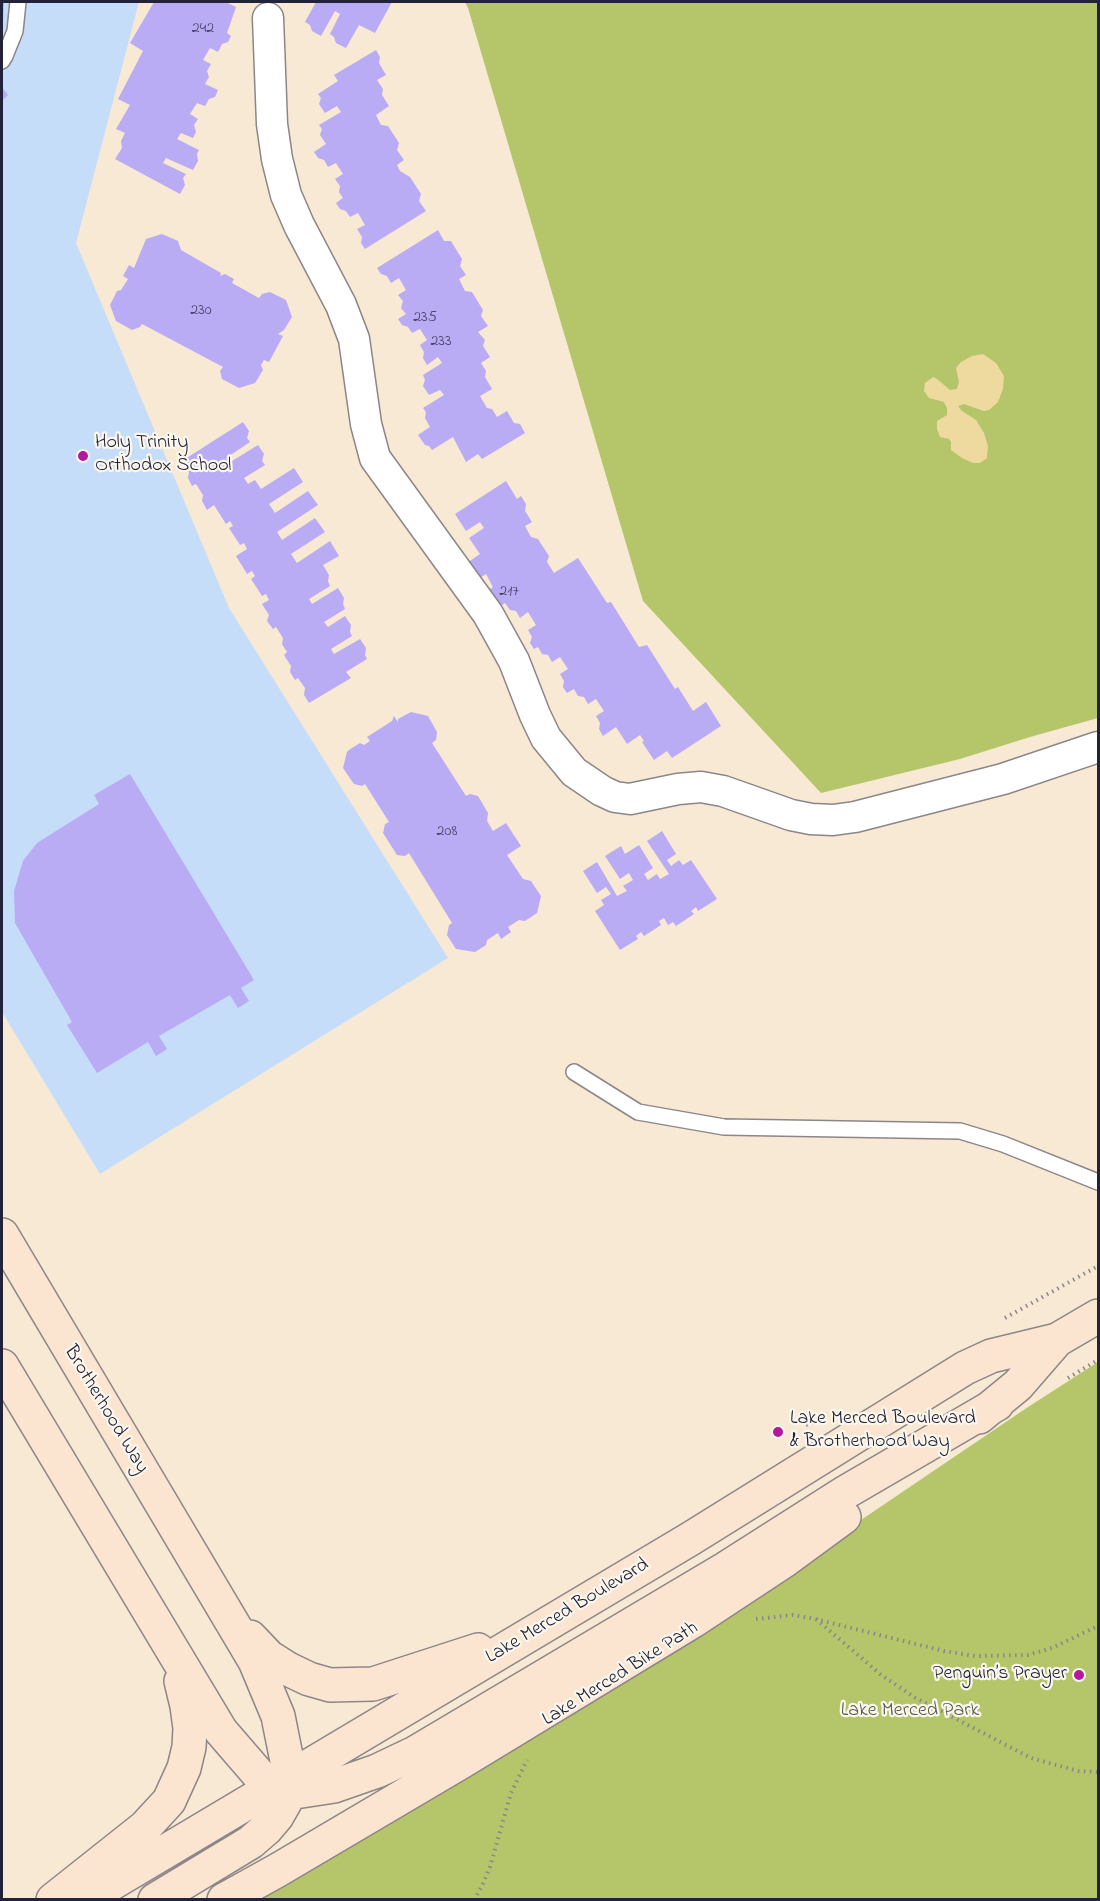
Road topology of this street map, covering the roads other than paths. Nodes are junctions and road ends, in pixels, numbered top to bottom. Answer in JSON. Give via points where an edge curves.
{"nodes":[{"id":1,"x":18,"y":2,"type":"edge"},
{"id":2,"x":268,"y":18,"type":"dead end"},
{"id":3,"x":2,"y":61,"type":"edge"},
{"id":4,"x":1098,"y":747,"type":"edge"},
{"id":5,"x":574,"y":1072,"type":"dead end"},
{"id":6,"x":1098,"y":1182,"type":"edge"},
{"id":7,"x":2,"y":1235,"type":"edge"},
{"id":8,"x":1098,"y":1316,"type":"edge"},
{"id":9,"x":1057,"y":1340,"type":"junction"},
{"id":10,"x":2,"y":1366,"type":"edge"},
{"id":11,"x":997,"y":1404,"type":"junction"},
{"id":12,"x":209,"y":1584,"type":"junction"},
{"id":13,"x":153,"y":1620,"type":"junction"},
{"id":14,"x":536,"y":1631,"type":"junction"},
{"id":15,"x":284,"y":1785,"type":"junction"},
{"id":16,"x":53,"y":1899,"type":"edge"},
{"id":17,"x":84,"y":1899,"type":"edge"},
{"id":18,"x":154,"y":1899,"type":"edge"},
{"id":19,"x":224,"y":1899,"type":"edge"}],
"edges":[{"from":1,"to":3,"type":"lane","via":[[15,31]]},
{"from":2,"to":4,"type":"street","via":[[277,159],[286,195],[354,339],[375,458],[488,614],[514,661],[546,738],[574,772],[615,797],[630,799],[701,787],[791,815],[833,820],[1003,779]]},
{"from":5,"to":6,"type":"lane","via":[[638,1112],[724,1127],[960,1131]]},
{"from":7,"to":12,"type":"main road","name":"Brotherhood Way"},
{"from":8,"to":9,"type":"main road","name":"Lake Merced Boulevard"},
{"from":9,"to":11,"type":"main road","name":"Lake Merced Boulevard"},
{"from":9,"to":14,"type":"main road","name":"Lake Merced Boulevard","via":[[991,1356],[965,1368]]},
{"from":10,"to":13,"type":"main road"},
{"from":11,"to":15,"type":"main road","via":[[415,1753],[334,1786],[303,1792]]},
{"from":11,"to":19,"type":"main road","name":"Lake Merced Boulevard","via":[[721,1603],[461,1762]]},
{"from":12,"to":14,"type":"main road","via":[[269,1657],[309,1679],[330,1685],[373,1684]]},
{"from":12,"to":15,"type":"main road","via":[[268,1689],[287,1756]]},
{"from":13,"to":15,"type":"main road","via":[[221,1731],[252,1769]]},
{"from":13,"to":16,"type":"main road","via":[[173,1661],[187,1706],[190,1728],[184,1768],[158,1816]]},
{"from":14,"to":15,"type":"main road","name":"Lake Merced Boulevard"},
{"from":15,"to":17,"type":"main road","name":"Lake Merced Boulevard"},
{"from":15,"to":18,"type":"main road","via":[[285,1802],[256,1838]]}]}
